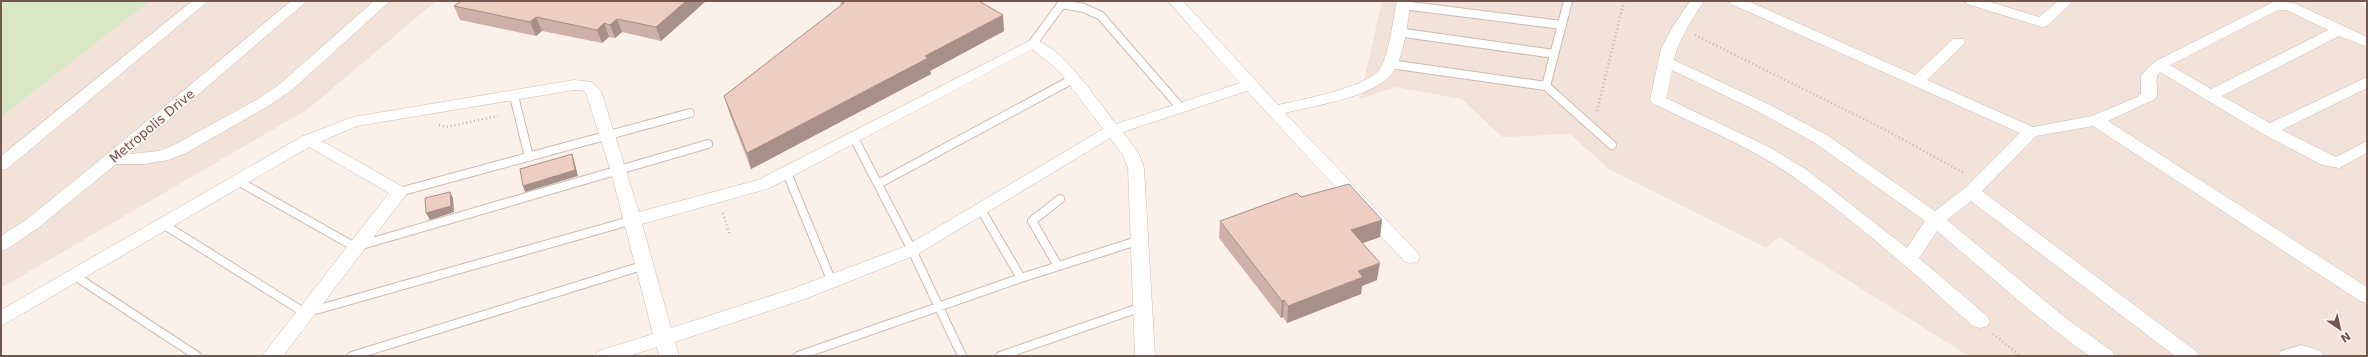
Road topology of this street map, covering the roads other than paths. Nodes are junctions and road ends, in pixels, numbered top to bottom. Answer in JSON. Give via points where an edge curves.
{"nodes":[{"id":1,"x":202,"y":1,"type":"edge"},
{"id":2,"x":300,"y":1,"type":"edge"},
{"id":3,"x":383,"y":1,"type":"edge"},
{"id":4,"x":1175,"y":1,"type":"edge"},
{"id":5,"x":1568,"y":1,"type":"edge"},
{"id":6,"x":1697,"y":1,"type":"edge"},
{"id":7,"x":1736,"y":1,"type":"edge"},
{"id":8,"x":1972,"y":1,"type":"edge"},
{"id":9,"x":2066,"y":1,"type":"edge"},
{"id":10,"x":1063,"y":2,"type":"edge"},
{"id":11,"x":1404,"y":3,"type":"edge"},
{"id":12,"x":1562,"y":26,"type":"junction"},
{"id":13,"x":2339,"y":30,"type":"junction"},
{"id":14,"x":1397,"y":32,"type":"junction"},
{"id":15,"x":1958,"y":42,"type":"dead end"},
{"id":16,"x":2366,"y":42,"type":"edge"},
{"id":17,"x":1033,"y":43,"type":"junction"},
{"id":18,"x":1554,"y":54,"type":"junction"},
{"id":19,"x":1667,"y":62,"type":"junction"},
{"id":20,"x":1390,"y":64,"type":"junction"},
{"id":21,"x":2159,"y":65,"type":"junction"},
{"id":22,"x":1072,"y":79,"type":"junction"},
{"id":23,"x":1917,"y":81,"type":"junction"},
{"id":24,"x":2367,"y":82,"type":"edge"},
{"id":25,"x":1250,"y":85,"type":"junction"},
{"id":26,"x":1546,"y":86,"type":"junction"},
{"id":27,"x":2210,"y":95,"type":"junction"},
{"id":28,"x":514,"y":96,"type":"junction"},
{"id":29,"x":1180,"y":107,"type":"junction"},
{"id":30,"x":1275,"y":111,"type":"junction"},
{"id":31,"x":690,"y":113,"type":"dead end"},
{"id":32,"x":2096,"y":120,"type":"junction"},
{"id":33,"x":1113,"y":130,"type":"junction"},
{"id":34,"x":2269,"y":130,"type":"junction"},
{"id":35,"x":2031,"y":132,"type":"junction"},
{"id":36,"x":608,"y":135,"type":"junction"},
{"id":37,"x":854,"y":138,"type":"junction"},
{"id":38,"x":309,"y":140,"type":"junction"},
{"id":39,"x":708,"y":144,"type":"dead end"},
{"id":40,"x":1612,"y":145,"type":"dead end"},
{"id":41,"x":2367,"y":146,"type":"edge"},
{"id":42,"x":529,"y":157,"type":"junction"},
{"id":43,"x":112,"y":159,"type":"junction"},
{"id":44,"x":1,"y":165,"type":"edge"},
{"id":45,"x":619,"y":172,"type":"junction"},
{"id":46,"x":787,"y":174,"type":"junction"},
{"id":47,"x":238,"y":181,"type":"junction"},
{"id":48,"x":878,"y":184,"type":"junction"},
{"id":49,"x":1976,"y":187,"type":"junction"},
{"id":50,"x":399,"y":192,"type":"junction"},
{"id":51,"x":1060,"y":199,"type":"dead end"},
{"id":52,"x":980,"y":208,"type":"junction"},
{"id":53,"x":633,"y":220,"type":"junction"},
{"id":54,"x":1935,"y":220,"type":"junction"},
{"id":55,"x":163,"y":224,"type":"junction"},
{"id":56,"x":1141,"y":240,"type":"junction"},
{"id":57,"x":1,"y":246,"type":"edge"},
{"id":58,"x":355,"y":247,"type":"junction"},
{"id":59,"x":912,"y":250,"type":"junction"},
{"id":60,"x":1411,"y":256,"type":"dead end"},
{"id":61,"x":1909,"y":259,"type":"junction"},
{"id":62,"x":645,"y":265,"type":"junction"},
{"id":63,"x":1058,"y":266,"type":"junction"},
{"id":64,"x":75,"y":276,"type":"junction"},
{"id":65,"x":1021,"y":278,"type":"junction"},
{"id":66,"x":832,"y":282,"type":"junction"},
{"id":67,"x":2367,"y":296,"type":"edge"},
{"id":68,"x":938,"y":306,"type":"junction"},
{"id":69,"x":1142,"y":306,"type":"junction"},
{"id":70,"x":305,"y":313,"type":"junction"},
{"id":71,"x":1,"y":319,"type":"edge"},
{"id":72,"x":1980,"y":321,"type":"road end"},
{"id":73,"x":667,"y":347,"type":"edge"},
{"id":74,"x":197,"y":356,"type":"edge"},
{"id":75,"x":272,"y":356,"type":"edge"},
{"id":76,"x":352,"y":356,"type":"edge"},
{"id":77,"x":605,"y":356,"type":"edge"},
{"id":78,"x":798,"y":356,"type":"edge"},
{"id":79,"x":962,"y":356,"type":"edge"},
{"id":80,"x":1000,"y":356,"type":"edge"},
{"id":81,"x":1145,"y":356,"type":"edge"},
{"id":82,"x":2105,"y":356,"type":"edge"},
{"id":83,"x":2188,"y":356,"type":"edge"},
{"id":84,"x":2288,"y":356,"type":"edge"},
{"id":85,"x":2314,"y":356,"type":"edge"}],
"edges":[{"from":1,"to":44,"type":"street"},
{"from":2,"to":43,"type":"street","name":"Metropolis Drive"},
{"from":3,"to":43,"type":"street","via":[[287,86],[264,102],[180,149],[162,156]]},
{"from":4,"to":25,"type":"street"},
{"from":5,"to":12,"type":"lane"},
{"from":6,"to":19,"type":"street","via":[[1679,28],[1669,49]]},
{"from":7,"to":23,"type":"street"},
{"from":8,"to":9,"type":"street","via":[[2042,23]]},
{"from":10,"to":17,"type":"lane"},
{"from":10,"to":29,"type":"lane","via":[[1101,16]]},
{"from":11,"to":12,"type":"lane"},
{"from":11,"to":14,"type":"street"},
{"from":12,"to":18,"type":"lane"},
{"from":13,"to":16,"type":"street"},
{"from":13,"to":21,"type":"street","via":[[2289,6],[2276,5]]},
{"from":13,"to":27,"type":"street"},
{"from":14,"to":18,"type":"lane"},
{"from":14,"to":20,"type":"street"},
{"from":15,"to":23,"type":"street"},
{"from":17,"to":22,"type":"street","via":[[1054,58]]},
{"from":17,"to":37,"type":"street"},
{"from":18,"to":26,"type":"lane"},
{"from":19,"to":54,"type":"street","via":[[1820,139]]},
{"from":19,"to":61,"type":"street","via":[[1658,100],[1761,150],[1801,174]]},
{"from":20,"to":26,"type":"lane"},
{"from":20,"to":30,"type":"street","via":[[1386,72],[1370,84]]},
{"from":21,"to":27,"type":"street"},
{"from":21,"to":32,"type":"street","via":[[2150,71],[2147,78],[2148,96]]},
{"from":22,"to":33,"type":"street"},
{"from":22,"to":48,"type":"lane"},
{"from":23,"to":35,"type":"street"},
{"from":24,"to":34,"type":"street"},
{"from":25,"to":29,"type":"street"},
{"from":25,"to":30,"type":"street"},
{"from":26,"to":40,"type":"lane"},
{"from":27,"to":34,"type":"street"},
{"from":28,"to":36,"type":"street","via":[[586,85],[593,91]]},
{"from":28,"to":38,"type":"street","via":[[353,122]]},
{"from":28,"to":42,"type":"lane"},
{"from":29,"to":33,"type":"street"},
{"from":30,"to":60,"type":"street"},
{"from":31,"to":36,"type":"lane"},
{"from":32,"to":35,"type":"street"},
{"from":32,"to":67,"type":"street"},
{"from":33,"to":52,"type":"street"},
{"from":33,"to":56,"type":"street","via":[[1131,154],[1136,168]]},
{"from":34,"to":41,"type":"street","via":[[2334,163],[2339,163]]},
{"from":35,"to":49,"type":"street"},
{"from":36,"to":42,"type":"lane"},
{"from":36,"to":45,"type":"street"},
{"from":37,"to":46,"type":"street"},
{"from":37,"to":48,"type":"lane"},
{"from":38,"to":47,"type":"street"},
{"from":38,"to":50,"type":"street"},
{"from":39,"to":45,"type":"lane"},
{"from":42,"to":50,"type":"lane"},
{"from":43,"to":57,"type":"street","name":"Metropolis Drive"},
{"from":45,"to":53,"type":"street"},
{"from":45,"to":58,"type":"lane"},
{"from":46,"to":53,"type":"street","via":[[764,184]]},
{"from":46,"to":66,"type":"lane"},
{"from":47,"to":55,"type":"street"},
{"from":47,"to":58,"type":"lane"},
{"from":48,"to":59,"type":"lane"},
{"from":49,"to":54,"type":"street"},
{"from":49,"to":83,"type":"street"},
{"from":50,"to":58,"type":"street"},
{"from":51,"to":63,"type":"lane","via":[[1032,221]]},
{"from":52,"to":59,"type":"street"},
{"from":52,"to":65,"type":"lane"},
{"from":53,"to":62,"type":"street"},
{"from":53,"to":70,"type":"lane"},
{"from":54,"to":61,"type":"street"},
{"from":54,"to":82,"type":"street","via":[[2069,330]]},
{"from":55,"to":64,"type":"street"},
{"from":55,"to":70,"type":"lane"},
{"from":56,"to":63,"type":"lane"},
{"from":56,"to":69,"type":"street"},
{"from":58,"to":70,"type":"street"},
{"from":59,"to":66,"type":"street"},
{"from":59,"to":68,"type":"lane"},
{"from":61,"to":72,"type":"street"},
{"from":62,"to":73,"type":"street"},
{"from":62,"to":76,"type":"lane"},
{"from":63,"to":65,"type":"lane"},
{"from":64,"to":71,"type":"street"},
{"from":64,"to":74,"type":"lane"},
{"from":65,"to":68,"type":"lane"},
{"from":66,"to":73,"type":"street"},
{"from":68,"to":78,"type":"lane"},
{"from":68,"to":79,"type":"lane"},
{"from":69,"to":80,"type":"lane"},
{"from":69,"to":81,"type":"street"},
{"from":70,"to":75,"type":"street"},
{"from":73,"to":77,"type":"street"},
{"from":84,"to":85,"type":"street","via":[[2301,352]]}]}
